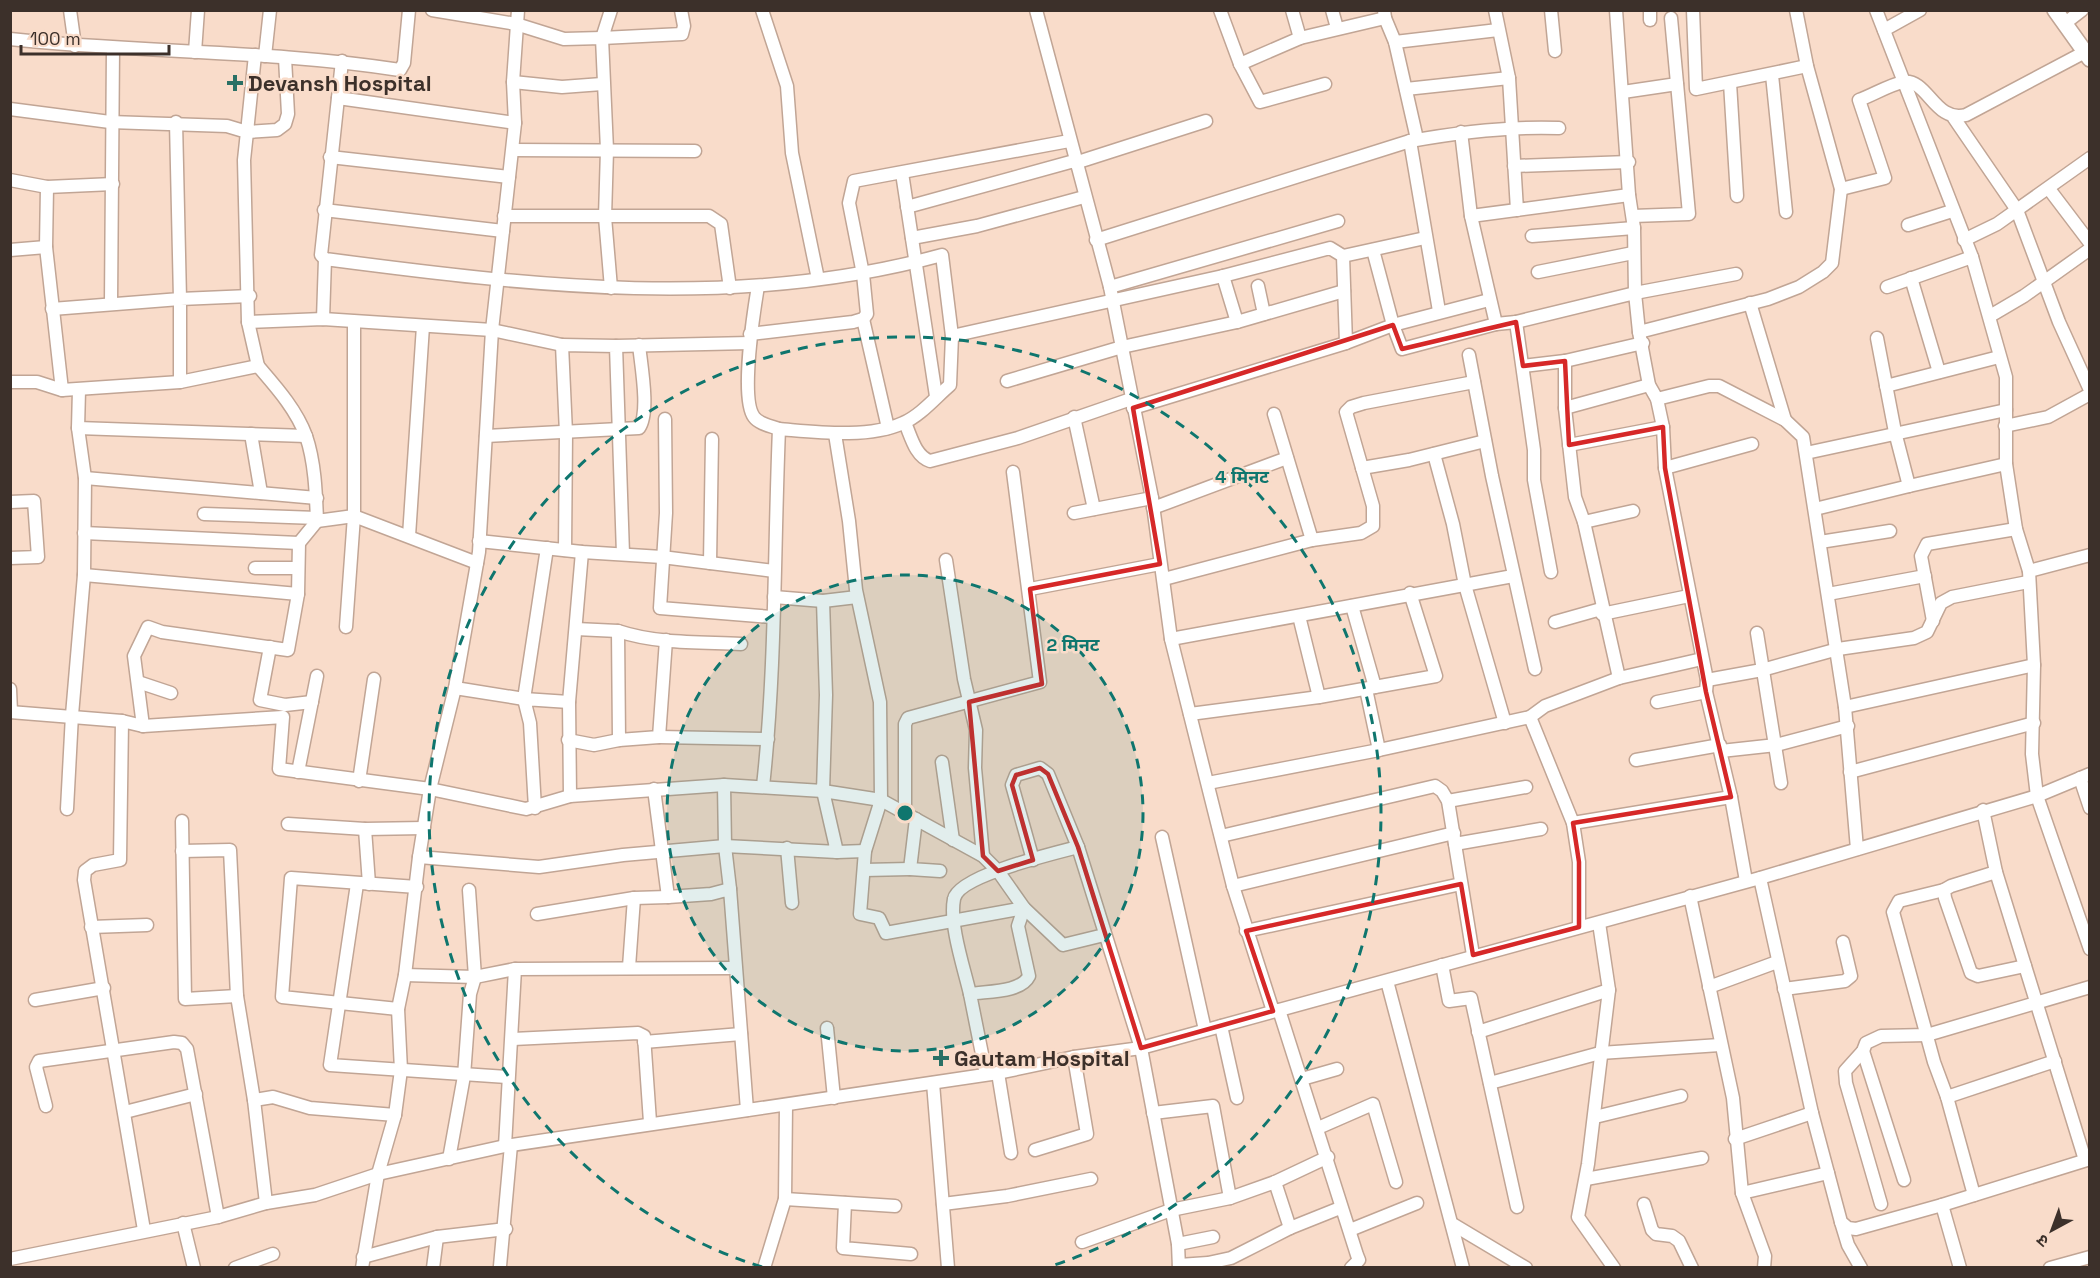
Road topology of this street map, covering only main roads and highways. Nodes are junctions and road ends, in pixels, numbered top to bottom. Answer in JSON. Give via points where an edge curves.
{"nodes":[{"id":1,"x":2055,"y":10,"type":"edge"},
{"id":2,"x":2087,"y":56,"type":"edge"}],
"edges":[{"from":1,"to":2,"type":"main road"}]}
